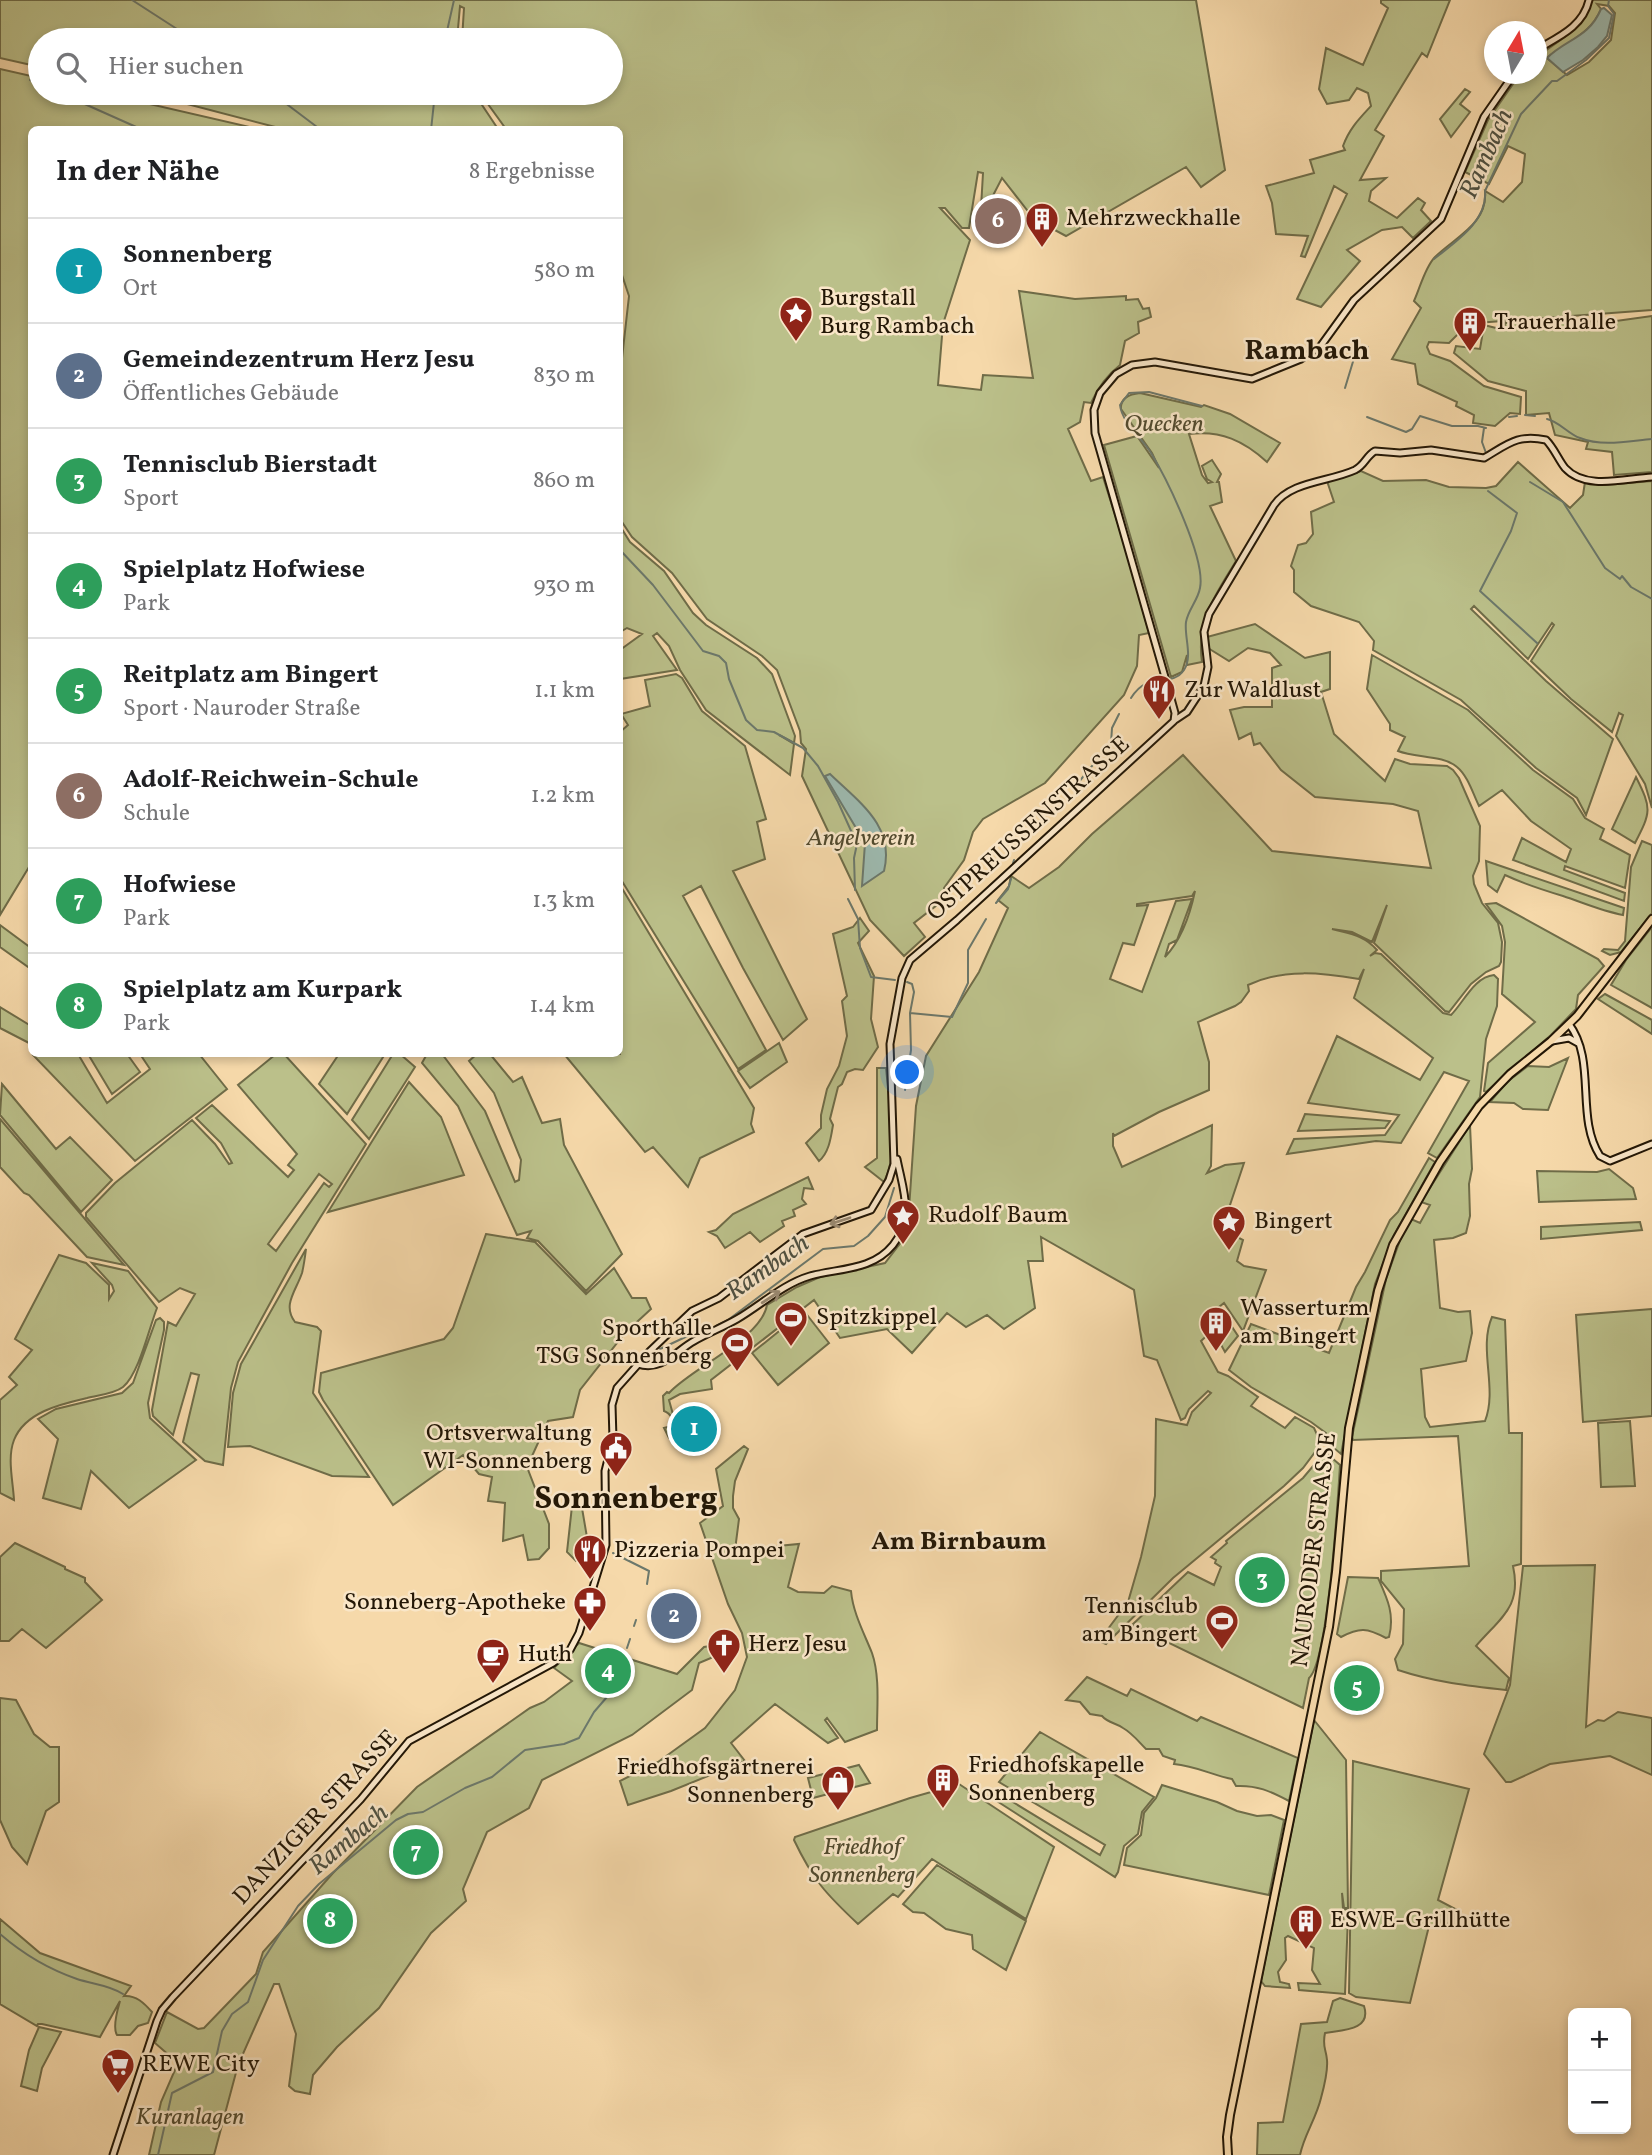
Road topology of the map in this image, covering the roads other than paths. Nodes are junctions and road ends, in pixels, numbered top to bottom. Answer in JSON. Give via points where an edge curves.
{"nodes":[{"id":1,"x":1589,"y":0,"type":"edge"},
{"id":2,"x":1547,"y":43,"type":"edge"},
{"id":3,"x":1507,"y":84,"type":"edge"},
{"id":4,"x":1652,"y":477,"type":"edge"},
{"id":5,"x":1175,"y":716,"type":"junction"},
{"id":6,"x":1652,"y":919,"type":"edge"},
{"id":7,"x":1569,"y":1024,"type":"junction"},
{"id":8,"x":1551,"y":1041,"type":"junction"},
{"id":9,"x":1578,"y":1043,"type":"junction"},
{"id":10,"x":1652,"y":1144,"type":"edge"},
{"id":11,"x":895,"y":1154,"type":"junction"},
{"id":12,"x":889,"y":1180,"type":"junction"},
{"id":13,"x":901,"y":1181,"type":"junction"},
{"id":14,"x":638,"y":1364,"type":"junction"},
{"id":15,"x":113,"y":2155,"type":"edge"},
{"id":16,"x":1228,"y":2155,"type":"edge"}],
"edges":[{"from":1,"to":2,"type":"main road","via":[[1577,23]]},
{"from":3,"to":5,"type":"main road","via":[[1484,117],[1441,219],[1354,300],[1315,351],[1252,379],[1138,363],[1116,373],[1100,393],[1094,410],[1095,433]]},
{"from":4,"to":5,"type":"main road","name":"OSTPREUSSENSTRASSE","via":[[1606,482],[1575,475],[1546,440],[1514,439],[1484,458],[1426,450],[1372,452],[1353,471],[1282,495],[1209,614],[1204,638],[1206,681],[1191,706]]},
{"from":5,"to":11,"type":"main road","name":"OSTPREUSSENSTRASSE","via":[[908,964],[890,1053]]},
{"from":6,"to":7,"type":"main road"},
{"from":7,"to":8,"type":"main road","name":"NAURODER STRASSE"},
{"from":7,"to":9,"type":"main road"},
{"from":8,"to":9,"type":"main road","via":[[1569,1038]]},
{"from":8,"to":16,"type":"main road","name":"NAURODER STRASSE","via":[[1485,1098],[1450,1146],[1393,1245],[1381,1280],[1347,1440],[1329,1627],[1230,2112]]},
{"from":9,"to":10,"type":"main road","via":[[1591,1133],[1600,1156],[1610,1161]]},
{"from":11,"to":12,"type":"main road","name":"DANZIGER STRASSE"},
{"from":11,"to":13,"type":"main road"},
{"from":12,"to":13,"type":"main road"},
{"from":12,"to":14,"type":"main road","name":"DANZIGER STRASSE","one_way":true,"via":[[868,1212],[803,1234],[719,1298],[694,1310]]},
{"from":14,"to":13,"type":"main road","one_way":true,"via":[[656,1367],[795,1282],[867,1264],[886,1253],[905,1221],[907,1203]]},
{"from":14,"to":15,"type":"main road","name":"DANZIGER STRASSE","via":[[614,1394],[614,1436],[605,1474],[606,1545],[570,1650],[405,1744],[362,1799],[172,1997],[161,2012]]}]}
